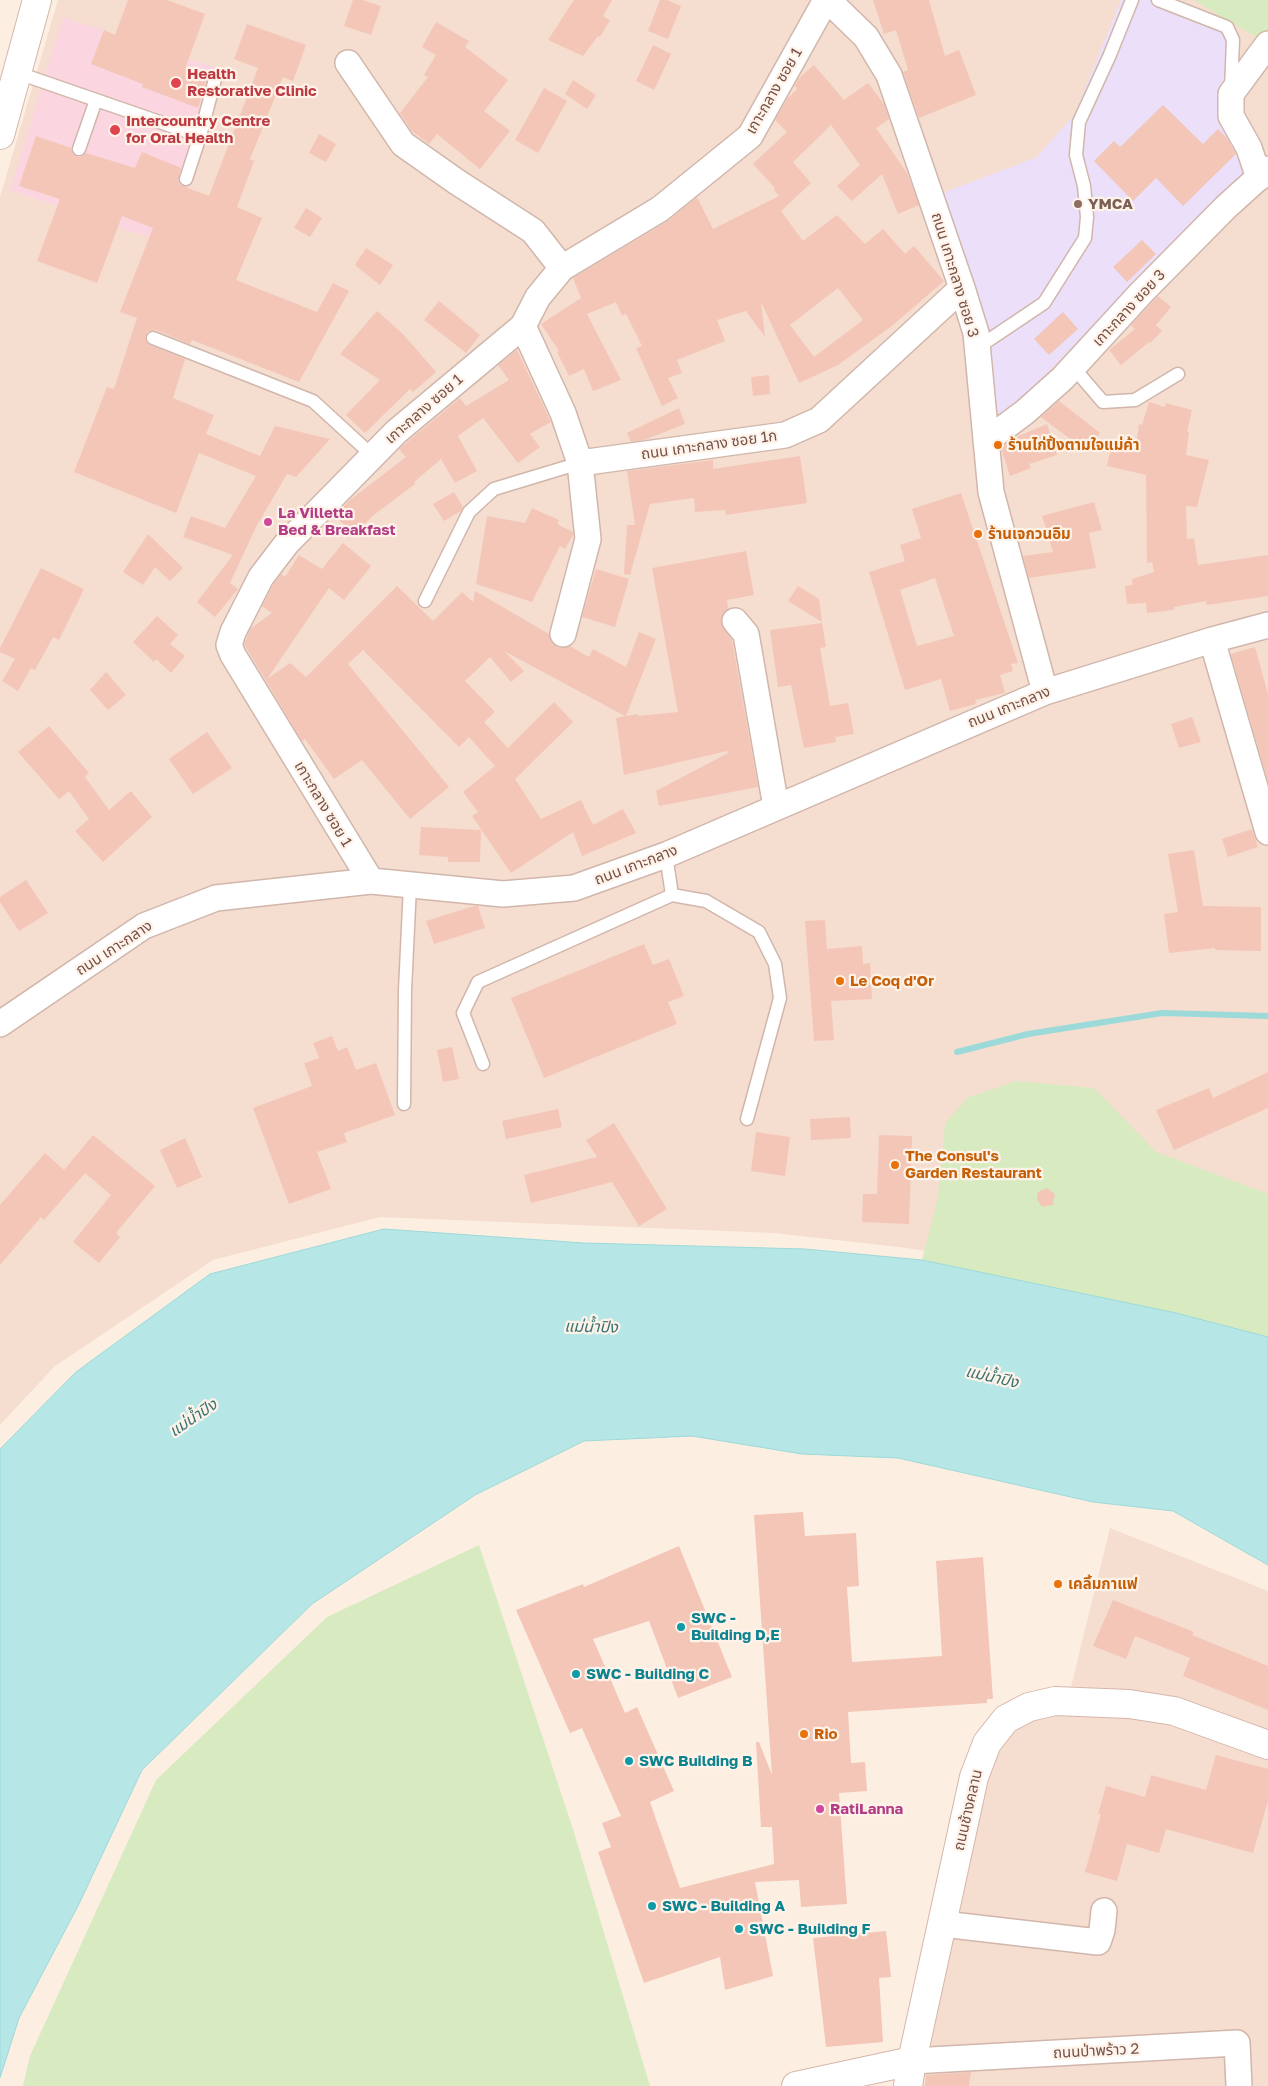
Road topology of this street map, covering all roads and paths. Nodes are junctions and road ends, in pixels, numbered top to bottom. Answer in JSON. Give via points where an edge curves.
{"nodes":[{"id":1,"x":37,"y":0,"type":"edge"},
{"id":2,"x":827,"y":0,"type":"edge"},
{"id":3,"x":1132,"y":0,"type":"edge"},
{"id":4,"x":1158,"y":0,"type":"edge"},
{"id":5,"x":1268,"y":44,"type":"edge"},
{"id":6,"x":348,"y":63,"type":"dead end"},
{"id":7,"x":215,"y":79,"type":"dead end"},
{"id":8,"x":11,"y":80,"type":"edge"},
{"id":9,"x":1231,"y":94,"type":"junction"},
{"id":10,"x":96,"y":100,"type":"junction"},
{"id":11,"x":0,"y":136,"type":"edge"},
{"id":12,"x":200,"y":136,"type":"junction"},
{"id":13,"x":78,"y":149,"type":"dead end"},
{"id":14,"x":1263,"y":174,"type":"edge"},
{"id":15,"x":186,"y":179,"type":"dead end"},
{"id":16,"x":562,"y":268,"type":"junction"},
{"id":17,"x":962,"y":288,"type":"junction"},
{"id":18,"x":523,"y":326,"type":"junction"},
{"id":19,"x":153,"y":338,"type":"dead end"},
{"id":20,"x":977,"y":348,"type":"junction"},
{"id":21,"x":1073,"y":367,"type":"junction"},
{"id":22,"x":1178,"y":374,"type":"dead end"},
{"id":23,"x":986,"y":441,"type":"junction"},
{"id":24,"x":372,"y":456,"type":"junction"},
{"id":25,"x":580,"y":463,"type":"junction"},
{"id":26,"x":425,"y":601,"type":"dead end"},
{"id":27,"x":735,"y":621,"type":"dead end"},
{"id":28,"x":1268,"y":625,"type":"edge"},
{"id":29,"x":563,"y":634,"type":"dead end"},
{"id":30,"x":1212,"y":640,"type":"junction"},
{"id":31,"x":1044,"y":692,"type":"junction"},
{"id":32,"x":776,"y":807,"type":"junction"},
{"id":33,"x":1268,"y":832,"type":"edge"},
{"id":34,"x":666,"y":855,"type":"junction"},
{"id":35,"x":371,"y":881,"type":"junction"},
{"id":36,"x":410,"y":886,"type":"junction"},
{"id":37,"x":672,"y":895,"type":"junction"},
{"id":38,"x":0,"y":1024,"type":"edge"},
{"id":39,"x":483,"y":1064,"type":"dead end"},
{"id":40,"x":404,"y":1104,"type":"dead end"},
{"id":41,"x":747,"y":1119,"type":"dead end"},
{"id":42,"x":1268,"y":1744,"type":"edge"},
{"id":43,"x":1104,"y":1911,"type":"dead end"},
{"id":44,"x":943,"y":1924,"type":"junction"},
{"id":45,"x":910,"y":2074,"type":"edge"},
{"id":46,"x":796,"y":2086,"type":"edge"},
{"id":47,"x":1239,"y":2086,"type":"edge"}],
"edges":[{"from":1,"to":8,"type":"street"},
{"from":2,"to":16,"type":"street","name":"เกาะกลาง ซอย 1","via":[[750,136],[660,209]]},
{"from":2,"to":17,"type":"street","name":"ถนน เกาะกลาง ซอย 3","via":[[866,37],[889,75]]},
{"from":3,"to":20,"type":"lane","via":[[1079,122],[1076,155],[1084,186],[1085,238],[1044,303]]},
{"from":4,"to":9,"type":"lane","via":[[1227,27],[1233,40]]},
{"from":5,"to":9,"type":"street"},
{"from":6,"to":16,"type":"street","via":[[403,144],[533,231]]},
{"from":7,"to":12,"type":"lane"},
{"from":8,"to":10,"type":"lane"},
{"from":8,"to":11,"type":"street"},
{"from":9,"to":14,"type":"street","via":[[1231,116]]},
{"from":10,"to":12,"type":"lane"},
{"from":10,"to":13,"type":"lane"},
{"from":12,"to":15,"type":"lane"},
{"from":14,"to":21,"type":"street","name":"เกาะกลาง ซอย 3","via":[[1142,292]]},
{"from":16,"to":18,"type":"street","name":"เกาะกลาง ซอย 1","via":[[538,297]]},
{"from":17,"to":20,"type":"street","name":"ถนน เกาะกลาง ซอย 3","via":[[976,333]]},
{"from":17,"to":25,"type":"street","name":"ถนน เกาะกลาง ซอย 1ก","via":[[819,420],[785,434]]},
{"from":18,"to":24,"type":"street","name":"เกาะกลาง ซอย 1","via":[[396,432]]},
{"from":18,"to":25,"type":"street","via":[[564,413]]},
{"from":19,"to":24,"type":"lane","via":[[313,401]]},
{"from":20,"to":23,"type":"street","name":"ถนน เกาะกลาง ซอย 3"},
{"from":21,"to":22,"type":"lane","via":[[1102,402],[1135,400]]},
{"from":21,"to":23,"type":"street","name":"เกาะกลาง ซอย 3","via":[[1025,412]]},
{"from":23,"to":31,"type":"street","name":"ถนน เกาะกลาง ซอย 3","via":[[991,492]]},
{"from":24,"to":35,"type":"street","name":"เกาะกลาง ซอย 1","via":[[287,543],[261,577],[229,646]]},
{"from":25,"to":26,"type":"lane","via":[[494,489],[470,512]]},
{"from":25,"to":29,"type":"street","via":[[588,539]]},
{"from":27,"to":32,"type":"street","via":[[746,634]]},
{"from":28,"to":30,"type":"street","name":"ถนน เกาะกลาง"},
{"from":30,"to":31,"type":"street","name":"ถนน เกาะกลาง"},
{"from":30,"to":33,"type":"street"},
{"from":31,"to":32,"type":"street","name":"ถนน เกาะกลาง"},
{"from":32,"to":34,"type":"street","name":"ถนน เกาะกลาง"},
{"from":34,"to":36,"type":"street","name":"ถนน เกาะกลาง","via":[[574,888],[556,891],[503,894]]},
{"from":34,"to":37,"type":"lane"},
{"from":35,"to":36,"type":"street","name":"ถนน เกาะกลาง"},
{"from":35,"to":38,"type":"street","name":"ถนน เกาะกลาง","via":[[216,898],[175,912],[144,926]]},
{"from":36,"to":40,"type":"lane"},
{"from":37,"to":39,"type":"lane","via":[[478,982],[463,1013]]},
{"from":37,"to":41,"type":"lane","via":[[706,901],[759,932],[776,964],[780,998]]},
{"from":42,"to":44,"type":"street","name":"ถนนช้างคลาน","via":[[1174,1711],[1129,1704],[1055,1701],[1029,1707],[1006,1719],[987,1743],[974,1777]]},
{"from":43,"to":44,"type":"street","via":[[1098,1942]]},
{"from":44,"to":45,"type":"street","name":"ถนนช้างคลาน"},
{"from":45,"to":46,"type":"street"},
{"from":45,"to":47,"type":"street","name":"ถนนป่าพร้าว 2","via":[[1237,2043]]}]}
